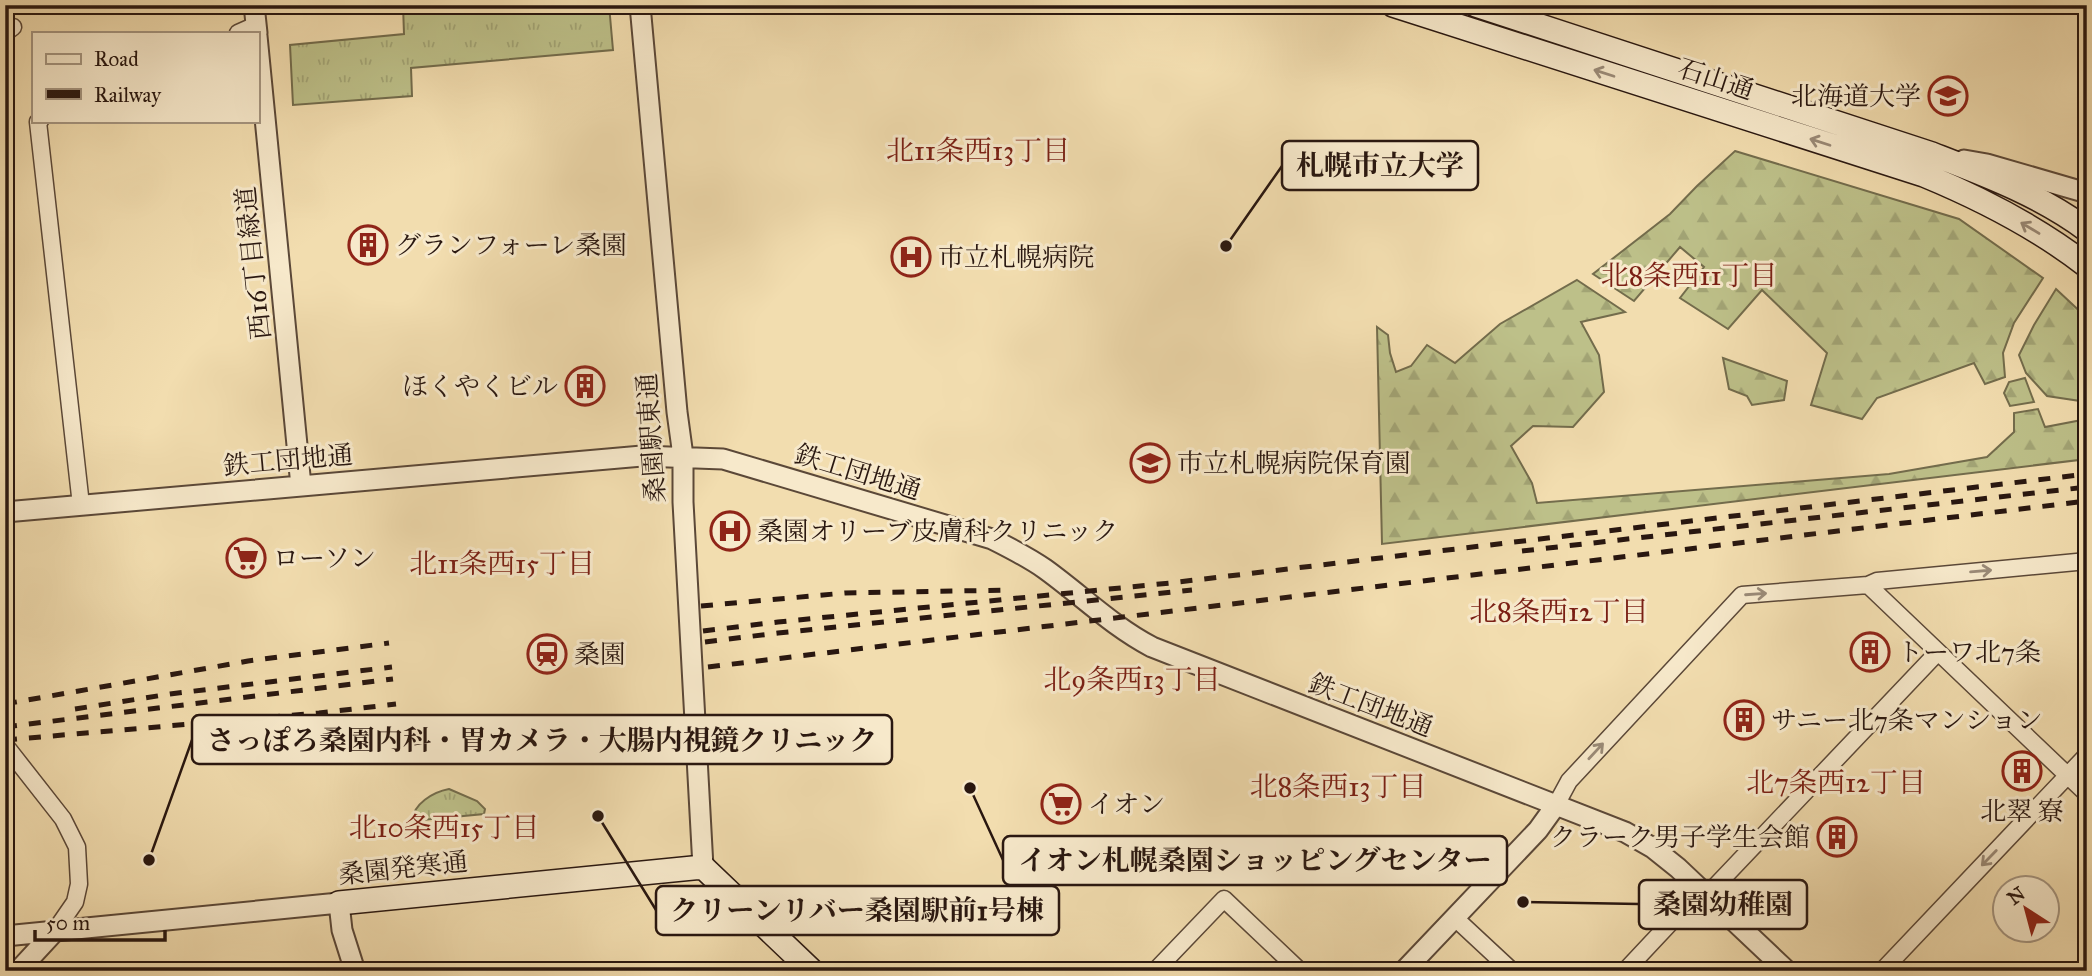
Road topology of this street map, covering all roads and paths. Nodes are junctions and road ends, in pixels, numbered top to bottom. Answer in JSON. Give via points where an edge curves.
{"nodes":[{"id":1,"x":254,"y":5,"type":"edge"},
{"id":2,"x":639,"y":5,"type":"edge"},
{"id":3,"x":1393,"y":5,"type":"edge"},
{"id":4,"x":1476,"y":5,"type":"edge"},
{"id":5,"x":252,"y":32,"type":"edge"},
{"id":6,"x":259,"y":97,"type":"edge"},
{"id":7,"x":37,"y":122,"type":"edge"},
{"id":8,"x":1932,"y":154,"type":"junction"},
{"id":9,"x":2087,"y":193,"type":"edge"},
{"id":10,"x":2087,"y":230,"type":"edge"},
{"id":11,"x":2087,"y":266,"type":"edge"},
{"id":12,"x":683,"y":456,"type":"junction"},
{"id":13,"x":301,"y":485,"type":"junction"},
{"id":14,"x":81,"y":505,"type":"junction"},
{"id":15,"x":5,"y":512,"type":"edge"},
{"id":16,"x":2087,"y":561,"type":"edge"},
{"id":17,"x":1868,"y":585,"type":"junction"},
{"id":18,"x":1938,"y":652,"type":"junction"},
{"id":19,"x":5,"y":745,"type":"edge"},
{"id":20,"x":2087,"y":755,"type":"edge"},
{"id":21,"x":2068,"y":776,"type":"junction"},
{"id":22,"x":2087,"y":794,"type":"edge"},
{"id":23,"x":1556,"y":805,"type":"junction"},
{"id":24,"x":703,"y":867,"type":"junction"},
{"id":25,"x":1704,"y":892,"type":"junction"},
{"id":26,"x":339,"y":903,"type":"junction"},
{"id":27,"x":1455,"y":918,"type":"junction"},
{"id":28,"x":55,"y":931,"type":"junction"},
{"id":29,"x":5,"y":936,"type":"edge"},
{"id":30,"x":18,"y":971,"type":"edge"},
{"id":31,"x":355,"y":971,"type":"edge"},
{"id":32,"x":812,"y":971,"type":"edge"},
{"id":33,"x":1155,"y":971,"type":"edge"},
{"id":34,"x":1300,"y":971,"type":"edge"},
{"id":35,"x":1404,"y":971,"type":"edge"},
{"id":36,"x":1512,"y":971,"type":"edge"},
{"id":37,"x":1625,"y":971,"type":"edge"},
{"id":38,"x":1787,"y":971,"type":"edge"},
{"id":39,"x":1882,"y":971,"type":"edge"}],
"edges":[{"from":1,"to":5,"type":"street","name":"西16丁目緑道"},
{"from":2,"to":12,"type":"street","name":"桑園駅東通"},
{"from":11,"to":3,"type":"main road","name":"石山通","one_way":true,"via":[[1996,208],[1924,175]]},
{"from":4,"to":8,"type":"main road","name":"石山通"},
{"from":6,"to":13,"type":"street","name":"西16丁目緑道"},
{"from":7,"to":14,"type":"street"},
{"from":8,"to":9,"type":"street","via":[[1987,164]]},
{"from":8,"to":10,"type":"main road","name":"石山通","via":[[2040,199]]},
{"from":12,"to":13,"type":"street","name":"鉄工団地通"},
{"from":12,"to":23,"type":"street","name":"鉄工団地通","via":[[723,459],[992,540],[1020,552],[1127,634],[1152,647]]},
{"from":12,"to":24,"type":"street","name":"桑園駅東通"},
{"from":13,"to":14,"type":"street","name":"鉄工団地通"},
{"from":14,"to":15,"type":"street","name":"鉄工団地通"},
{"from":17,"to":16,"type":"street","one_way":true},
{"from":17,"to":18,"type":"street"},
{"from":23,"to":17,"type":"street","one_way":true,"via":[[1569,781],[1742,595]]},
{"from":18,"to":21,"type":"street"},
{"from":18,"to":25,"type":"street"},
{"from":19,"to":28,"type":"street","via":[[63,819],[77,846],[75,902]]},
{"from":20,"to":21,"type":"street"},
{"from":21,"to":22,"type":"street"},
{"from":21,"to":39,"type":"street","one_way":true},
{"from":23,"to":25,"type":"street","name":"鉄工団地通","via":[[1653,848]]},
{"from":23,"to":27,"type":"street"},
{"from":24,"to":26,"type":"main road","name":"桑園発寒通"},
{"from":24,"to":32,"type":"main road"},
{"from":25,"to":37,"type":"street"},
{"from":25,"to":38,"type":"street","name":"鉄工団地通"},
{"from":26,"to":28,"type":"street","name":"桑園発寒通"},
{"from":26,"to":31,"type":"street"},
{"from":27,"to":35,"type":"street"},
{"from":27,"to":36,"type":"street"},
{"from":28,"to":29,"type":"street","name":"桑園発寒通"},
{"from":28,"to":30,"type":"street"},
{"from":33,"to":34,"type":"street","via":[[1224,899]]}]}
